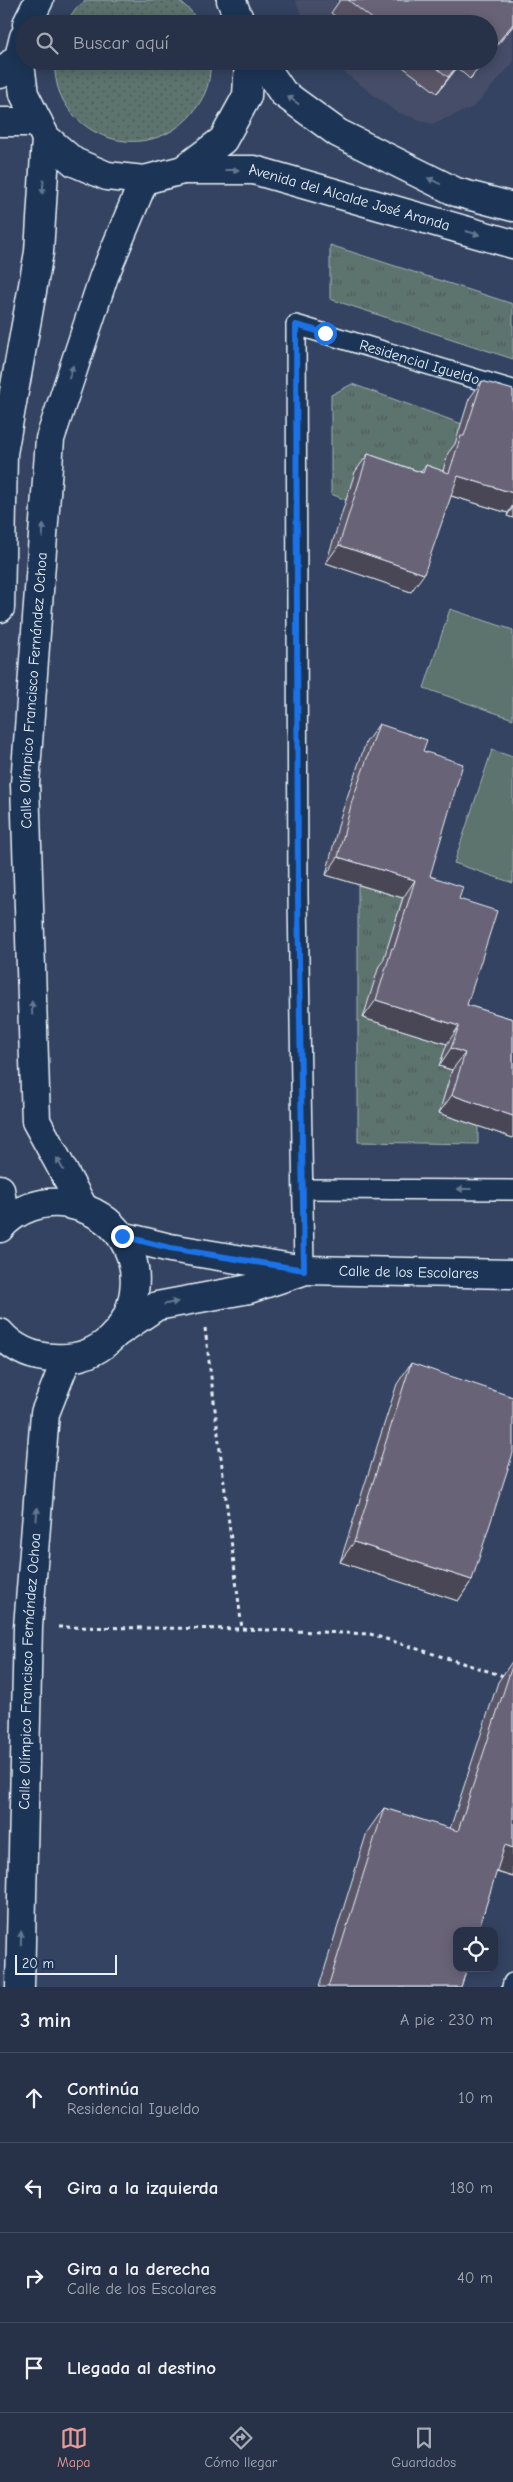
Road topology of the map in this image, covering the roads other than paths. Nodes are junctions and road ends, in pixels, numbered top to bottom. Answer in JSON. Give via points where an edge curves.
{"nodes":[{"id":1,"x":40,"y":0,"type":"edge"},
{"id":2,"x":231,"y":0,"type":"edge"},
{"id":3,"x":32,"y":15,"type":"edge"},
{"id":4,"x":237,"y":15,"type":"edge"},
{"id":5,"x":11,"y":53,"type":"edge"},
{"id":6,"x":15,"y":66,"type":"edge"},
{"id":7,"x":16,"y":70,"type":"edge"},
{"id":8,"x":249,"y":70,"type":"edge"},
{"id":9,"x":267,"y":70,"type":"edge"},
{"id":10,"x":0,"y":122,"type":"edge"},
{"id":11,"x":42,"y":130,"type":"junction"},
{"id":12,"x":183,"y":170,"type":"junction"},
{"id":13,"x":144,"y":180,"type":"junction"},
{"id":14,"x":513,"y":207,"type":"edge"},
{"id":15,"x":513,"y":244,"type":"edge"},
{"id":16,"x":513,"y":390,"type":"edge"},
{"id":17,"x":0,"y":608,"type":"edge"},
{"id":18,"x":304,"y":1189,"type":"junction"},
{"id":19,"x":0,"y":1190,"type":"edge"},
{"id":20,"x":513,"y":1190,"type":"edge"},
{"id":21,"x":83,"y":1207,"type":"junction"},
{"id":22,"x":3,"y":1225,"type":"edge"},
{"id":23,"x":122,"y":1236,"type":"junction"},
{"id":24,"x":304,"y":1270,"type":"junction"},
{"id":25,"x":513,"y":1274,"type":"edge"},
{"id":26,"x":0,"y":1333,"type":"edge"},
{"id":27,"x":114,"y":1335,"type":"junction"},
{"id":28,"x":66,"y":1360,"type":"junction"},
{"id":29,"x":513,"y":1982,"type":"edge"},
{"id":30,"x":20,"y":1987,"type":"edge"},
{"id":31,"x":512,"y":1987,"type":"edge"}],
"edges":[{"from":1,"to":3,"type":"street"},
{"from":2,"to":4,"type":"street"},
{"from":5,"to":6,"type":"street"},
{"from":7,"to":11,"type":"street"},
{"from":8,"to":12,"type":"street","via":[[248,96],[223,140]]},
{"from":14,"to":9,"type":"street","one_way":true,"via":[[456,192],[338,133],[283,93]]},
{"from":10,"to":11,"type":"street"},
{"from":11,"to":13,"type":"street","via":[[74,162],[107,176]]},
{"from":11,"to":17,"type":"street","one_way":true,"via":[[39,252],[3,453]]},
{"from":12,"to":13,"type":"street"},
{"from":12,"to":15,"type":"street","name":"Avenida del Alcalde José Aranda","one_way":true,"via":[[254,170]]},
{"from":21,"to":13,"type":"street","name":"Calle Olímpico Francisco Fernández Ochoa","one_way":true,"via":[[36,1121],[25,784],[50,438],[101,284]]},
{"from":16,"to":18,"type":"lane","name":"Residencial Igueldo","via":[[296,325],[298,896]]},
{"from":20,"to":18,"type":"lane","one_way":true},
{"from":18,"to":24,"type":"lane"},
{"from":19,"to":22,"type":"street"},
{"from":21,"to":22,"type":"street","via":[[63,1202],[42,1204],[23,1210]]},
{"from":21,"to":23,"type":"street","via":[[105,1218]]},
{"from":23,"to":24,"type":"street","name":"Calle de los Escolares","via":[[170,1248]]},
{"from":23,"to":27,"type":"street","via":[[131,1255],[135,1276],[134,1298],[127,1318]]},
{"from":24,"to":25,"type":"street","name":"Calle de los Escolares"},
{"from":27,"to":24,"type":"street","name":"Calle de los Escolares","one_way":true,"via":[[157,1306],[249,1289]]},
{"from":26,"to":28,"type":"street","via":[[10,1344],[36,1357]]},
{"from":27,"to":28,"type":"street","via":[[92,1352]]},
{"from":30,"to":28,"type":"street","name":"Calle Olímpico Francisco Fernández Ochoa","one_way":true,"via":[[28,1627],[45,1414]]},
{"from":29,"to":31,"type":"lane"}]}
